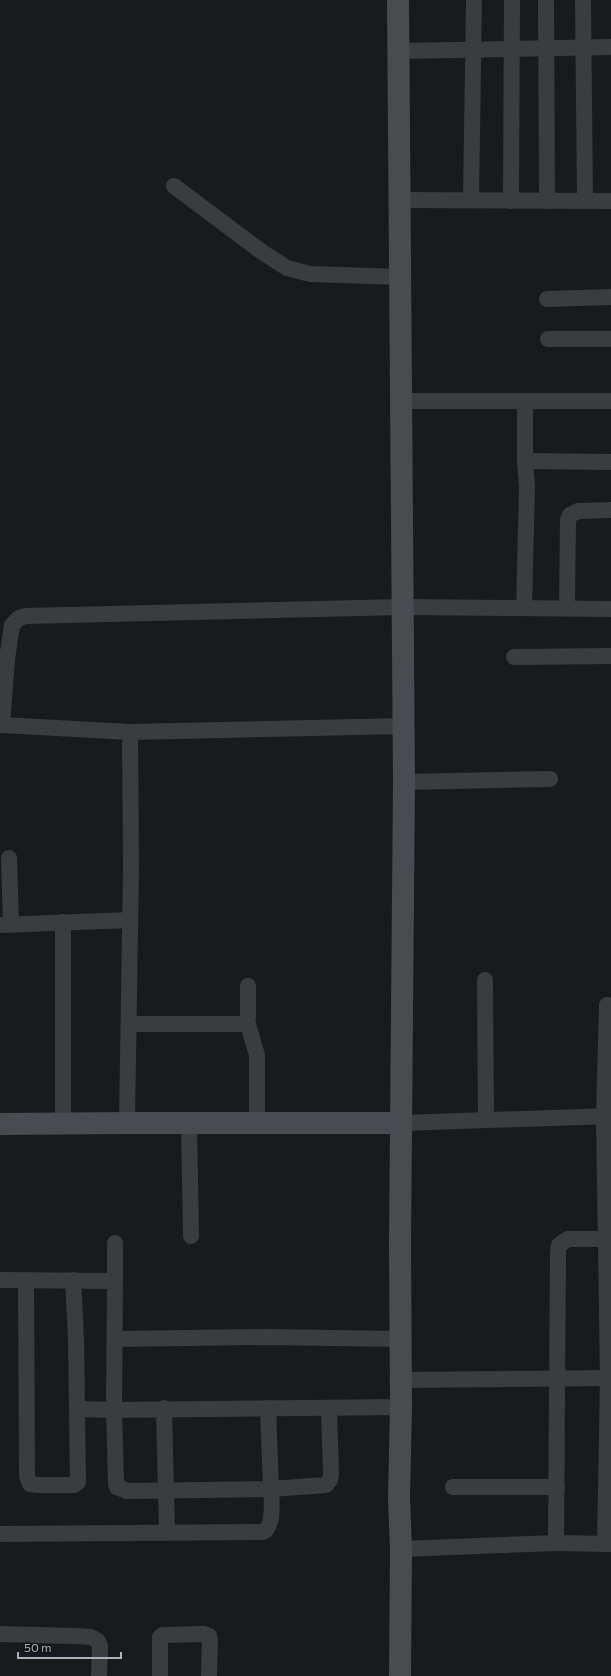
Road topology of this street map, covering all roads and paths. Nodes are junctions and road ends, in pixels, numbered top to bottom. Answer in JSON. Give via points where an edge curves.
{"nodes":[{"id":1,"x":398,"y":0,"type":"edge"},
{"id":2,"x":474,"y":0,"type":"edge"},
{"id":3,"x":512,"y":0,"type":"edge"},
{"id":4,"x":546,"y":0,"type":"edge"},
{"id":5,"x":583,"y":0,"type":"edge"},
{"id":6,"x":611,"y":47,"type":"edge"},
{"id":7,"x":547,"y":48,"type":"junction"},
{"id":8,"x":583,"y":48,"type":"junction"},
{"id":9,"x":512,"y":49,"type":"junction"},
{"id":10,"x":474,"y":50,"type":"junction"},
{"id":11,"x":398,"y":51,"type":"junction"},
{"id":12,"x":174,"y":186,"type":"dead end"},
{"id":13,"x":399,"y":200,"type":"junction"},
{"id":14,"x":471,"y":200,"type":"junction"},
{"id":15,"x":510,"y":201,"type":"junction"},
{"id":16,"x":547,"y":201,"type":"junction"},
{"id":17,"x":584,"y":201,"type":"junction"},
{"id":18,"x":611,"y":201,"type":"edge"},
{"id":19,"x":399,"y":277,"type":"junction"},
{"id":20,"x":611,"y":297,"type":"edge"},
{"id":21,"x":547,"y":298,"type":"dead end"},
{"id":22,"x":548,"y":339,"type":"dead end"},
{"id":23,"x":611,"y":339,"type":"edge"},
{"id":24,"x":400,"y":401,"type":"junction"},
{"id":25,"x":525,"y":401,"type":"junction"},
{"id":26,"x":611,"y":401,"type":"edge"},
{"id":27,"x":525,"y":461,"type":"junction"},
{"id":28,"x":611,"y":462,"type":"edge"},
{"id":29,"x":611,"y":510,"type":"edge"},
{"id":30,"x":401,"y":607,"type":"junction"},
{"id":31,"x":524,"y":608,"type":"junction"},
{"id":32,"x":567,"y":608,"type":"junction"},
{"id":33,"x":611,"y":609,"type":"edge"},
{"id":34,"x":611,"y":656,"type":"edge"},
{"id":35,"x":514,"y":657,"type":"dead end"},
{"id":36,"x":4,"y":659,"type":"edge"},
{"id":37,"x":1,"y":726,"type":"edge"},
{"id":38,"x":403,"y":726,"type":"junction"},
{"id":39,"x":130,"y":732,"type":"junction"},
{"id":40,"x":550,"y":779,"type":"dead end"},
{"id":41,"x":404,"y":782,"type":"junction"},
{"id":42,"x":9,"y":858,"type":"dead end"},
{"id":43,"x":130,"y":920,"type":"junction"},
{"id":44,"x":63,"y":922,"type":"junction"},
{"id":45,"x":6,"y":924,"type":"edge"},
{"id":46,"x":485,"y":980,"type":"dead end"},
{"id":47,"x":248,"y":986,"type":"dead end"},
{"id":48,"x":607,"y":1004,"type":"dead end"},
{"id":49,"x":247,"y":1021,"type":"junction"},
{"id":50,"x":129,"y":1024,"type":"junction"},
{"id":51,"x":607,"y":1117,"type":"edge"},
{"id":52,"x":486,"y":1120,"type":"junction"},
{"id":53,"x":127,"y":1123,"type":"junction"},
{"id":54,"x":402,"y":1123,"type":"junction"},
{"id":55,"x":0,"y":1124,"type":"edge"},
{"id":56,"x":63,"y":1124,"type":"junction"},
{"id":57,"x":189,"y":1124,"type":"junction"},
{"id":58,"x":257,"y":1124,"type":"junction"},
{"id":59,"x":191,"y":1236,"type":"dead end"},
{"id":60,"x":608,"y":1239,"type":"edge"},
{"id":61,"x":115,"y":1244,"type":"dead end"},
{"id":62,"x":0,"y":1280,"type":"edge"},
{"id":63,"x":26,"y":1280,"type":"junction"},
{"id":64,"x":73,"y":1280,"type":"junction"},
{"id":65,"x":115,"y":1281,"type":"junction"},
{"id":66,"x":115,"y":1339,"type":"junction"},
{"id":67,"x":402,"y":1339,"type":"junction"},
{"id":68,"x":558,"y":1378,"type":"junction"},
{"id":69,"x":609,"y":1378,"type":"edge"},
{"id":70,"x":401,"y":1380,"type":"junction"},
{"id":71,"x":401,"y":1406,"type":"junction"},
{"id":72,"x":164,"y":1408,"type":"junction"},
{"id":73,"x":268,"y":1408,"type":"junction"},
{"id":74,"x":329,"y":1408,"type":"junction"},
{"id":75,"x":77,"y":1409,"type":"junction"},
{"id":76,"x":114,"y":1410,"type":"junction"},
{"id":77,"x":453,"y":1487,"type":"dead end"},
{"id":78,"x":557,"y":1487,"type":"junction"},
{"id":79,"x":271,"y":1489,"type":"junction"},
{"id":80,"x":166,"y":1490,"type":"junction"},
{"id":81,"x":167,"y":1532,"type":"junction"},
{"id":82,"x":0,"y":1534,"type":"edge"},
{"id":83,"x":556,"y":1543,"type":"junction"},
{"id":84,"x":608,"y":1544,"type":"edge"},
{"id":85,"x":401,"y":1549,"type":"junction"},
{"id":86,"x":0,"y":1634,"type":"edge"},
{"id":87,"x":98,"y":1676,"type":"edge"},
{"id":88,"x":160,"y":1676,"type":"edge"},
{"id":89,"x":209,"y":1676,"type":"edge"},
{"id":90,"x":400,"y":1676,"type":"edge"}],
"edges":[{"from":1,"to":11,"type":"main road"},
{"from":2,"to":10,"type":"street"},
{"from":3,"to":9,"type":"street"},
{"from":4,"to":7,"type":"street"},
{"from":5,"to":8,"type":"street"},
{"from":6,"to":8,"type":"street"},
{"from":7,"to":8,"type":"street"},
{"from":7,"to":9,"type":"street"},
{"from":7,"to":16,"type":"street"},
{"from":8,"to":17,"type":"street"},
{"from":9,"to":10,"type":"street"},
{"from":9,"to":15,"type":"street"},
{"from":10,"to":11,"type":"street"},
{"from":10,"to":14,"type":"street"},
{"from":11,"to":13,"type":"main road"},
{"from":12,"to":19,"type":"street","via":[[287,268],[310,274]]},
{"from":13,"to":14,"type":"street"},
{"from":13,"to":19,"type":"main road"},
{"from":14,"to":15,"type":"street"},
{"from":15,"to":16,"type":"street"},
{"from":16,"to":17,"type":"street"},
{"from":17,"to":18,"type":"street"},
{"from":19,"to":24,"type":"main road"},
{"from":20,"to":21,"type":"street"},
{"from":22,"to":23,"type":"street"},
{"from":24,"to":25,"type":"street"},
{"from":24,"to":30,"type":"main road"},
{"from":25,"to":26,"type":"street"},
{"from":25,"to":27,"type":"street"},
{"from":27,"to":28,"type":"street"},
{"from":27,"to":31,"type":"street","via":[[527,487]]},
{"from":29,"to":32,"type":"street","via":[[578,511],[570,515]]},
{"from":30,"to":31,"type":"street"},
{"from":30,"to":36,"type":"street","via":[[26,616],[19,618],[12,625]]},
{"from":30,"to":38,"type":"main road"},
{"from":31,"to":32,"type":"street"},
{"from":32,"to":33,"type":"street"},
{"from":34,"to":35,"type":"street"},
{"from":36,"to":37,"type":"street"},
{"from":37,"to":39,"type":"street"},
{"from":38,"to":39,"type":"street"},
{"from":38,"to":41,"type":"main road"},
{"from":39,"to":43,"type":"street"},
{"from":40,"to":41,"type":"street"},
{"from":41,"to":54,"type":"main road"},
{"from":42,"to":45,"type":"street"},
{"from":43,"to":44,"type":"street"},
{"from":43,"to":50,"type":"street"},
{"from":44,"to":45,"type":"street"},
{"from":44,"to":56,"type":"street"},
{"from":46,"to":52,"type":"street"},
{"from":47,"to":49,"type":"street"},
{"from":48,"to":51,"type":"street"},
{"from":49,"to":50,"type":"street","via":[[234,1025]]},
{"from":49,"to":58,"type":"street","via":[[257,1054]]},
{"from":50,"to":53,"type":"street"},
{"from":51,"to":52,"type":"street"},
{"from":51,"to":60,"type":"street"},
{"from":52,"to":54,"type":"street"},
{"from":53,"to":56,"type":"main road"},
{"from":53,"to":57,"type":"main road"},
{"from":54,"to":58,"type":"main road"},
{"from":54,"to":67,"type":"main road"},
{"from":55,"to":56,"type":"main road"},
{"from":57,"to":58,"type":"main road"},
{"from":57,"to":59,"type":"street"},
{"from":60,"to":68,"type":"street","via":[[568,1239],[559,1245]]},
{"from":60,"to":69,"type":"street"},
{"from":61,"to":65,"type":"street"},
{"from":62,"to":63,"type":"street"},
{"from":63,"to":64,"type":"street"},
{"from":63,"to":75,"type":"street","via":[[27,1476],[30,1484],[74,1485],[78,1482]]},
{"from":64,"to":65,"type":"street"},
{"from":64,"to":75,"type":"street"},
{"from":65,"to":66,"type":"street"},
{"from":66,"to":67,"type":"street"},
{"from":66,"to":76,"type":"street"},
{"from":67,"to":70,"type":"main road"},
{"from":68,"to":69,"type":"street"},
{"from":68,"to":70,"type":"street"},
{"from":68,"to":78,"type":"street"},
{"from":69,"to":84,"type":"street"},
{"from":70,"to":71,"type":"main road"},
{"from":71,"to":74,"type":"street"},
{"from":71,"to":85,"type":"main road"},
{"from":72,"to":73,"type":"street"},
{"from":72,"to":76,"type":"street"},
{"from":72,"to":80,"type":"street"},
{"from":73,"to":74,"type":"street"},
{"from":73,"to":79,"type":"street"},
{"from":74,"to":79,"type":"street","via":[[330,1480],[326,1485],[318,1487]]},
{"from":75,"to":76,"type":"street"},
{"from":76,"to":80,"type":"street","via":[[117,1487],[127,1491]]},
{"from":77,"to":78,"type":"street"},
{"from":78,"to":83,"type":"street"},
{"from":79,"to":80,"type":"street"},
{"from":79,"to":81,"type":"street","via":[[270,1524],[266,1531]]},
{"from":80,"to":81,"type":"street"},
{"from":81,"to":82,"type":"street"},
{"from":83,"to":84,"type":"street"},
{"from":83,"to":85,"type":"street"},
{"from":85,"to":90,"type":"main road"},
{"from":86,"to":87,"type":"street","via":[[91,1637],[98,1641],[100,1646]]},
{"from":88,"to":89,"type":"street","via":[[162,1635],[204,1634],[209,1636],[210,1640]]}]}
